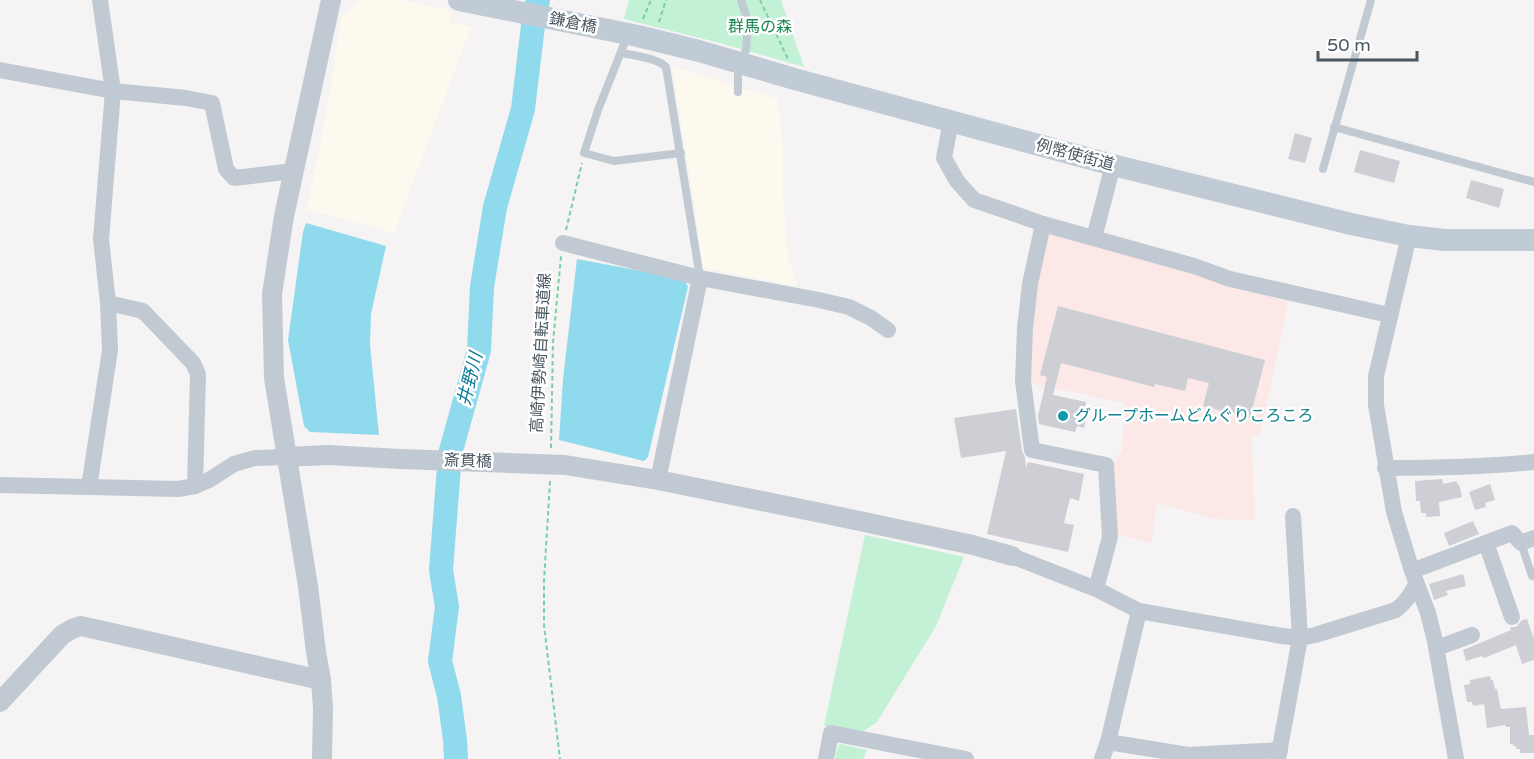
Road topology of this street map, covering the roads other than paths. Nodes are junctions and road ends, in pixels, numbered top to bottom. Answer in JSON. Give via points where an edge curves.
{"nodes":[{"id":1,"x":100,"y":0,"type":"edge"},
{"id":2,"x":331,"y":0,"type":"edge"},
{"id":3,"x":459,"y":0,"type":"edge"},
{"id":4,"x":741,"y":0,"type":"edge"},
{"id":5,"x":1371,"y":0,"type":"edge"},
{"id":6,"x":627,"y":38,"type":"junction"},
{"id":7,"x":741,"y":63,"type":"junction"},
{"id":8,"x":0,"y":70,"type":"edge"},
{"id":9,"x":113,"y":91,"type":"junction"},
{"id":10,"x":738,"y":92,"type":"dead end"},
{"id":11,"x":951,"y":121,"type":"junction"},
{"id":12,"x":1334,"y":127,"type":"junction"},
{"id":13,"x":681,"y":153,"type":"junction"},
{"id":14,"x":1113,"y":165,"type":"junction"},
{"id":15,"x":1323,"y":169,"type":"dead end"},
{"id":16,"x":294,"y":171,"type":"junction"},
{"id":17,"x":1534,"y":182,"type":"edge"},
{"id":18,"x":1043,"y":224,"type":"junction"},
{"id":19,"x":1408,"y":236,"type":"junction"},
{"id":20,"x":1094,"y":238,"type":"junction"},
{"id":21,"x":1534,"y":240,"type":"edge"},
{"id":22,"x":562,"y":247,"type":"road end"},
{"id":23,"x":700,"y":278,"type":"junction"},
{"id":24,"x":108,"y":303,"type":"junction"},
{"id":25,"x":1389,"y":315,"type":"junction"},
{"id":26,"x":888,"y":330,"type":"dead end"},
{"id":27,"x":286,"y":457,"type":"junction"},
{"id":28,"x":1533,"y":465,"type":"edge"},
{"id":29,"x":1386,"y":468,"type":"junction"},
{"id":30,"x":658,"y":480,"type":"junction"},
{"id":31,"x":0,"y":485,"type":"edge"},
{"id":32,"x":195,"y":486,"type":"junction"},
{"id":33,"x":89,"y":487,"type":"junction"},
{"id":34,"x":1293,"y":516,"type":"dead end"},
{"id":35,"x":1528,"y":540,"type":"edge"},
{"id":36,"x":1486,"y":543,"type":"junction"},
{"id":37,"x":1012,"y":556,"type":"joint"},
{"id":38,"x":1532,"y":576,"type":"dead end"},
{"id":39,"x":1414,"y":578,"type":"junction"},
{"id":40,"x":1095,"y":589,"type":"junction"},
{"id":41,"x":1139,"y":611,"type":"junction"},
{"id":42,"x":1512,"y":617,"type":"dead end"},
{"id":43,"x":1472,"y":635,"type":"dead end"},
{"id":44,"x":1300,"y":638,"type":"junction"},
{"id":45,"x":1437,"y":648,"type":"junction"},
{"id":46,"x":321,"y":680,"type":"junction"},
{"id":47,"x":0,"y":702,"type":"edge"},
{"id":48,"x":1108,"y":742,"type":"junction"},
{"id":49,"x":1279,"y":754,"type":"edge"},
{"id":50,"x":322,"y":759,"type":"edge"},
{"id":51,"x":826,"y":759,"type":"edge"},
{"id":52,"x":966,"y":759,"type":"edge"},
{"id":53,"x":1102,"y":759,"type":"edge"},
{"id":54,"x":1456,"y":759,"type":"edge"}],
"edges":[{"from":1,"to":9,"type":"street"},
{"from":2,"to":16,"type":"street"},
{"from":3,"to":6,"type":"main road","name":"鎌倉橋"},
{"from":4,"to":7,"type":"lane","via":[[747,38]]},
{"from":5,"to":12,"type":"lane"},
{"from":6,"to":7,"type":"main road","name":"例幣使街道"},
{"from":6,"to":13,"type":"lane","via":[[666,67]]},
{"from":6,"to":13,"type":"lane","via":[[584,153],[614,160]]},
{"from":7,"to":10,"type":"lane"},
{"from":7,"to":11,"type":"main road","name":"例幣使街道"},
{"from":8,"to":9,"type":"street"},
{"from":9,"to":16,"type":"street","via":[[212,103],[226,169],[234,178]]},
{"from":9,"to":24,"type":"street","via":[[102,239]]},
{"from":11,"to":14,"type":"main road","name":"例幣使街道"},
{"from":11,"to":18,"type":"street","via":[[944,158],[957,181],[975,200]]},
{"from":12,"to":15,"type":"lane"},
{"from":12,"to":17,"type":"lane"},
{"from":13,"to":23,"type":"lane"},
{"from":14,"to":19,"type":"main road","name":"例幣使街道"},
{"from":14,"to":20,"type":"street"},
{"from":16,"to":27,"type":"street","via":[[272,294],[273,378]]},
{"from":18,"to":20,"type":"street"},
{"from":18,"to":40,"type":"street","via":[[1025,328],[1023,381],[1032,450],[1106,465],[1110,537]]},
{"from":19,"to":21,"type":"main road","name":"例幣使街道"},
{"from":19,"to":25,"type":"street"},
{"from":20,"to":25,"type":"street","via":[[1230,279]]},
{"from":22,"to":23,"type":"street"},
{"from":23,"to":26,"type":"street","via":[[849,307]]},
{"from":23,"to":30,"type":"street"},
{"from":24,"to":32,"type":"street","via":[[143,311],[193,363],[198,374]]},
{"from":24,"to":33,"type":"street","via":[[110,350]]},
{"from":25,"to":29,"type":"street","via":[[1376,376],[1376,405]]},
{"from":27,"to":30,"type":"street","name":"斎貫橋","via":[[543,460]]},
{"from":27,"to":32,"type":"street","via":[[255,458],[234,464]]},
{"from":27,"to":46,"type":"street"},
{"from":28,"to":29,"type":"street"},
{"from":29,"to":39,"type":"street","via":[[1394,512]]},
{"from":30,"to":37,"type":"street","name":"斎貫橋","via":[[973,544]]},
{"from":31,"to":33,"type":"street"},
{"from":32,"to":33,"type":"street"},
{"from":34,"to":44,"type":"street"},
{"from":35,"to":36,"type":"street","via":[[1512,533]]},
{"from":35,"to":38,"type":"lane"},
{"from":36,"to":39,"type":"street"},
{"from":36,"to":42,"type":"street"},
{"from":37,"to":40,"type":"street"},
{"from":39,"to":44,"type":"street","via":[[1412,594],[1395,610]]},
{"from":39,"to":45,"type":"street"},
{"from":40,"to":41,"type":"street"},
{"from":41,"to":44,"type":"street"},
{"from":41,"to":48,"type":"street"},
{"from":43,"to":45,"type":"street"},
{"from":44,"to":49,"type":"street"},
{"from":45,"to":54,"type":"street"},
{"from":46,"to":47,"type":"street","via":[[81,626],[62,635]]},
{"from":46,"to":50,"type":"street"},
{"from":48,"to":49,"type":"street","via":[[1188,755]]},
{"from":48,"to":53,"type":"street"},
{"from":51,"to":52,"type":"street","via":[[831,733]]}]}
